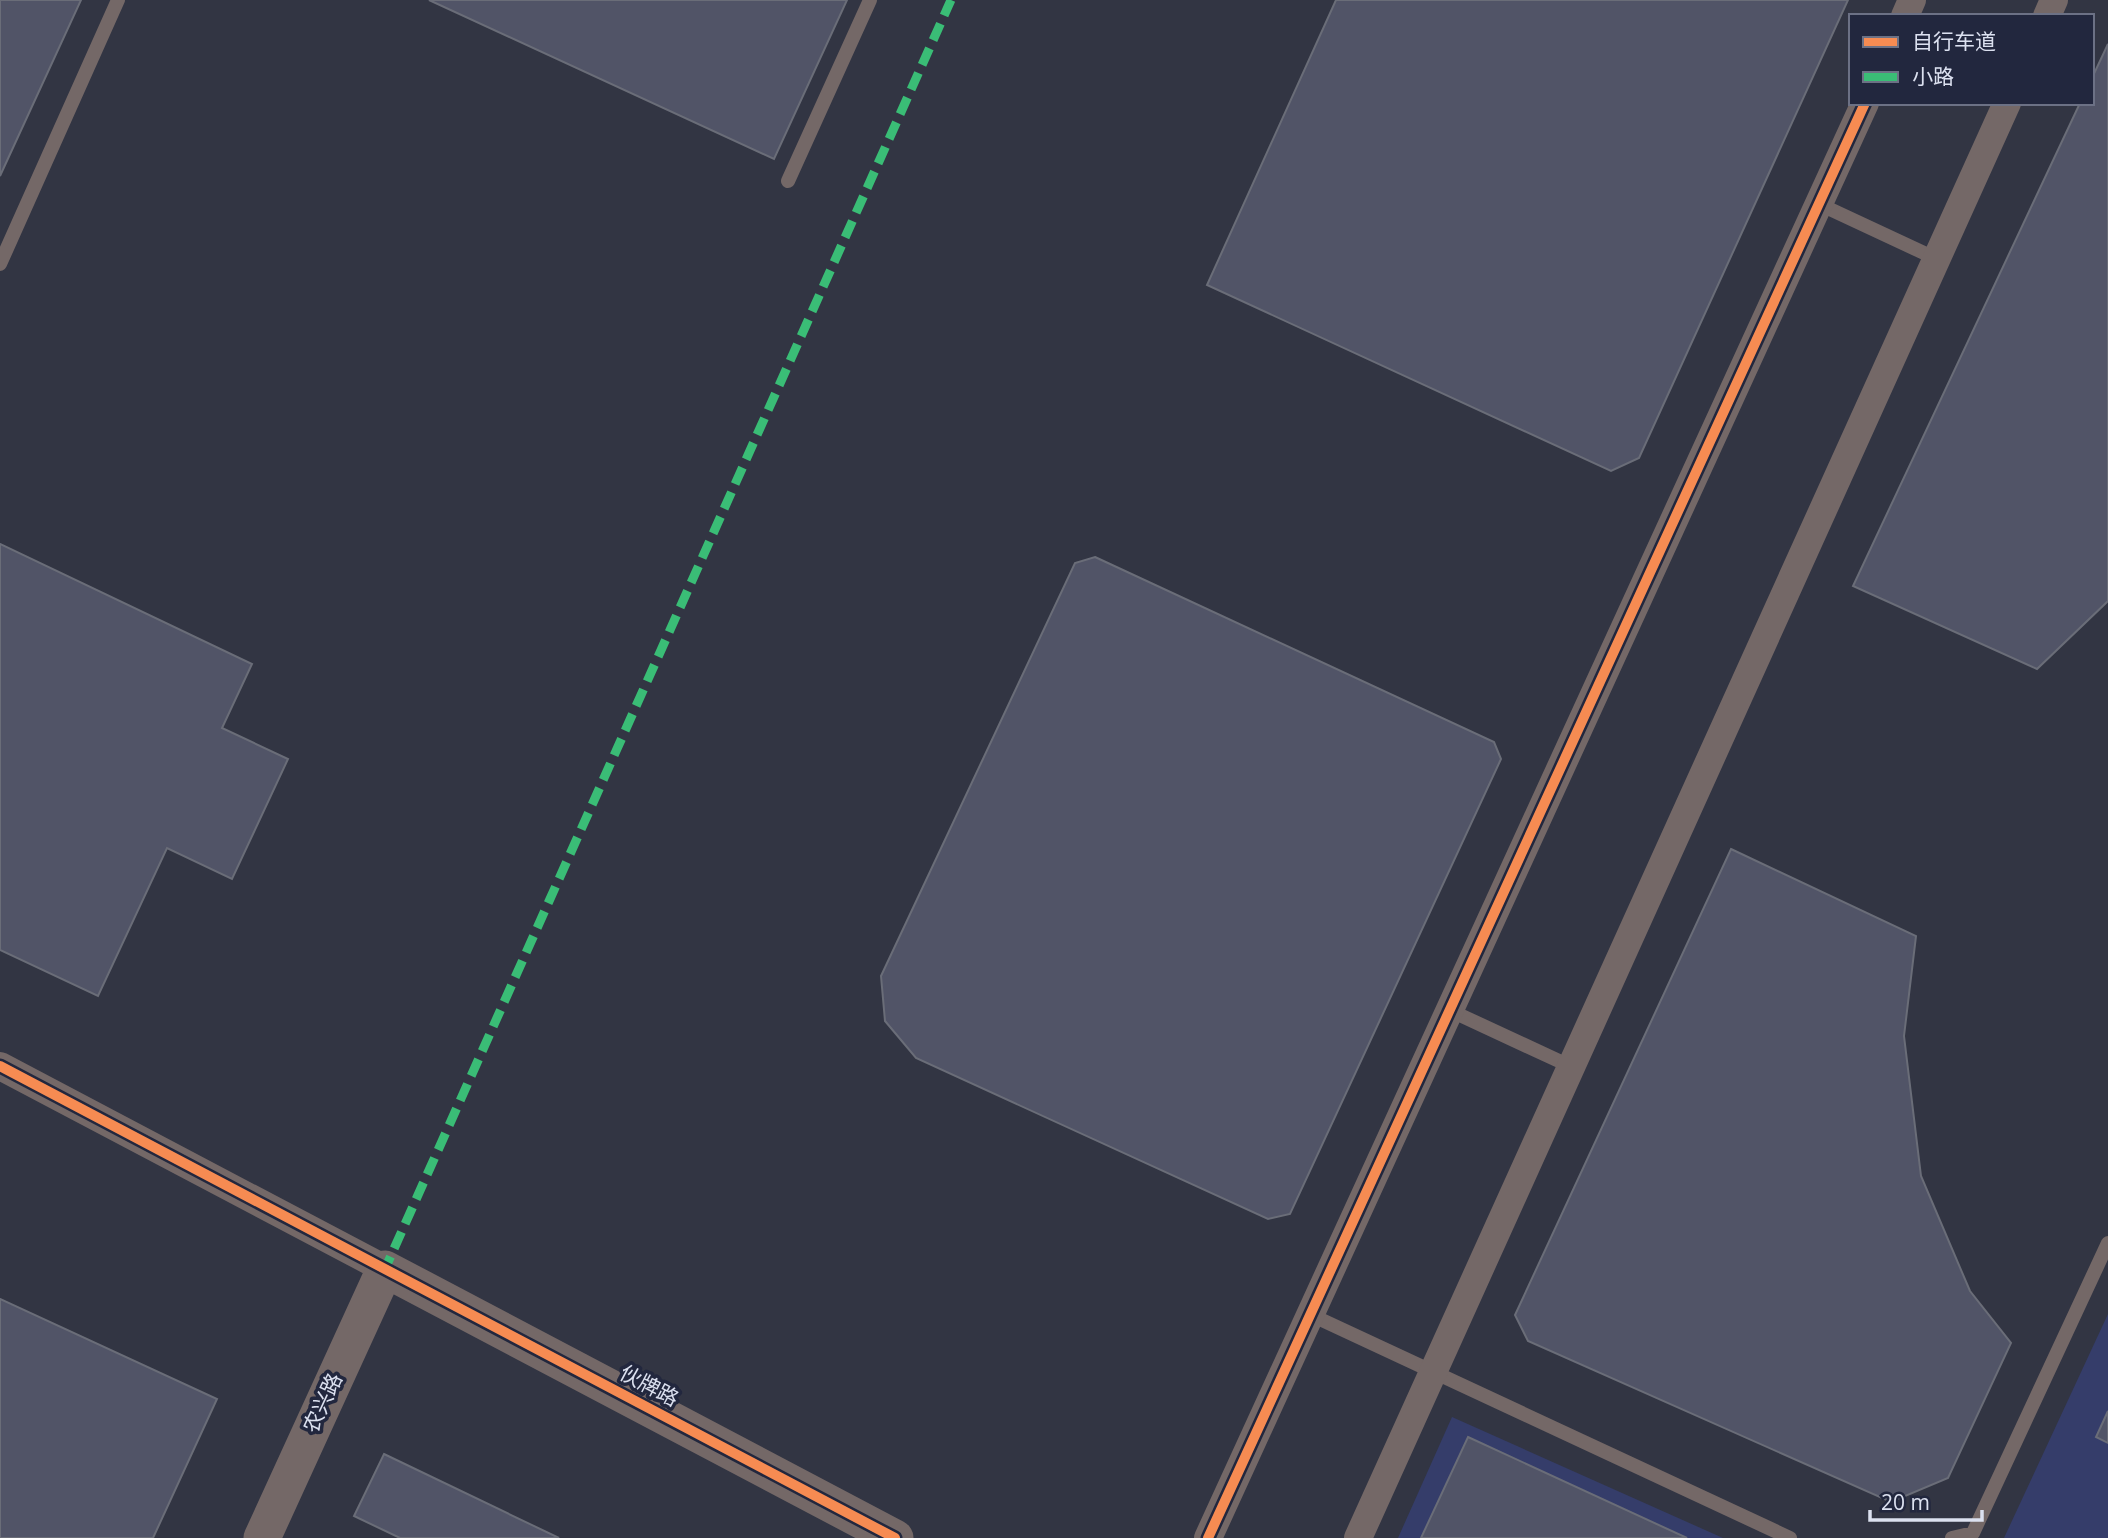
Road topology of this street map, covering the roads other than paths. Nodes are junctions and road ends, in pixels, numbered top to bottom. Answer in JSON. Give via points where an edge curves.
{"nodes":[{"id":1,"x":118,"y":0,"type":"edge"},
{"id":2,"x":870,"y":0,"type":"edge"},
{"id":3,"x":1864,"y":105,"type":"edge"},
{"id":4,"x":2006,"y":105,"type":"edge"},
{"id":5,"x":788,"y":181,"type":"dead end"},
{"id":6,"x":1819,"y":204,"type":"junction"},
{"id":7,"x":1937,"y":259,"type":"junction"},
{"id":8,"x":0,"y":264,"type":"edge"},
{"id":9,"x":1449,"y":1010,"type":"junction"},
{"id":10,"x":0,"y":1066,"type":"edge"},
{"id":11,"x":1572,"y":1067,"type":"junction"},
{"id":12,"x":2108,"y":1242,"type":"edge"},
{"id":13,"x":385,"y":1269,"type":"junction"},
{"id":14,"x":1309,"y":1314,"type":"junction"},
{"id":15,"x":1435,"y":1372,"type":"junction"},
{"id":16,"x":262,"y":1538,"type":"edge"},
{"id":17,"x":895,"y":1538,"type":"edge"},
{"id":18,"x":1208,"y":1538,"type":"edge"},
{"id":19,"x":1358,"y":1538,"type":"edge"},
{"id":20,"x":1790,"y":1538,"type":"edge"},
{"id":21,"x":1952,"y":1538,"type":"edge"}],
"edges":[{"from":1,"to":8,"type":"lane"},
{"from":2,"to":5,"type":"lane"},
{"from":3,"to":6,"type":"street"},
{"from":4,"to":7,"type":"street"},
{"from":6,"to":7,"type":"lane"},
{"from":6,"to":9,"type":"street"},
{"from":7,"to":11,"type":"street"},
{"from":9,"to":11,"type":"lane"},
{"from":9,"to":14,"type":"street"},
{"from":10,"to":13,"type":"street"},
{"from":11,"to":15,"type":"street"},
{"from":12,"to":21,"type":"lane","via":[[1973,1533]]},
{"from":13,"to":16,"type":"street","name":"农兴路"},
{"from":13,"to":17,"type":"street","name":"伙牌路"},
{"from":14,"to":15,"type":"lane"},
{"from":14,"to":18,"type":"street"},
{"from":15,"to":19,"type":"street"},
{"from":15,"to":20,"type":"lane"}]}
